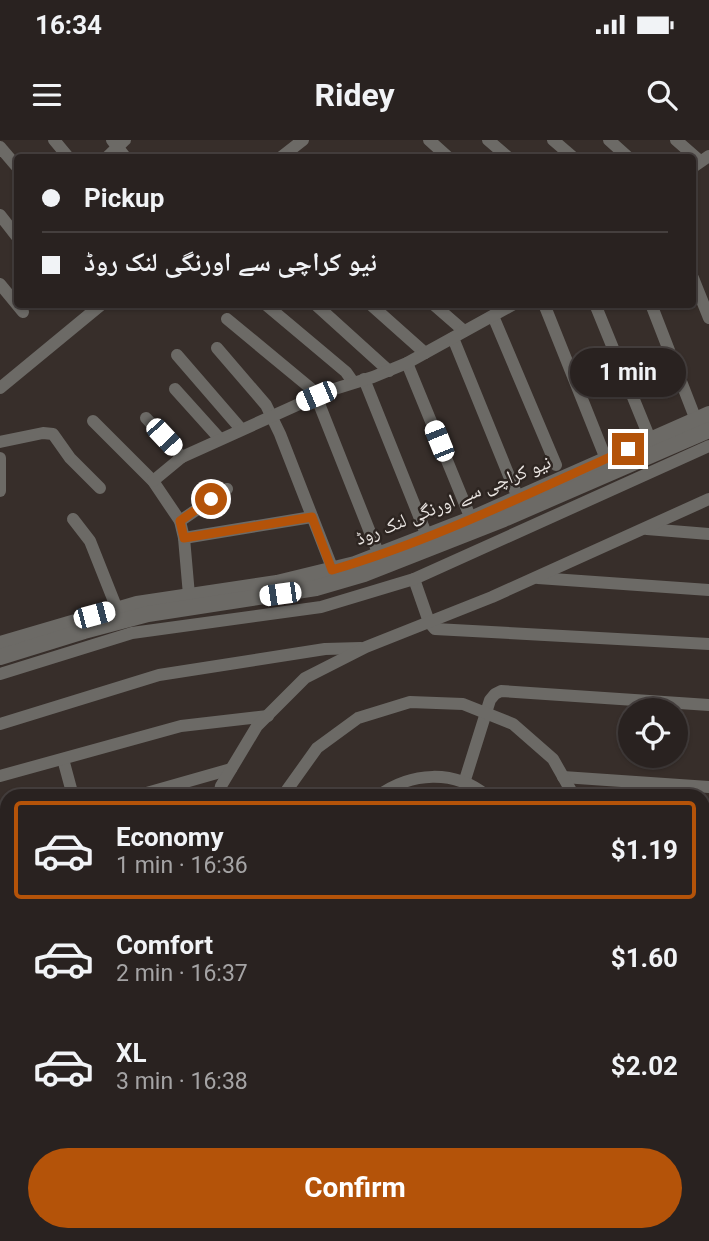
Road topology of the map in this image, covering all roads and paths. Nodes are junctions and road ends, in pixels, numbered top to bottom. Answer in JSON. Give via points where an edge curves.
{"nodes":[{"id":1,"x":54,"y":140,"type":"edge"},
{"id":2,"x":303,"y":140,"type":"edge"},
{"id":3,"x":429,"y":140,"type":"edge"},
{"id":4,"x":488,"y":140,"type":"edge"},
{"id":5,"x":553,"y":140,"type":"edge"},
{"id":6,"x":609,"y":140,"type":"edge"},
{"id":7,"x":676,"y":140,"type":"edge"},
{"id":8,"x":0,"y":147,"type":"edge"},
{"id":9,"x":66,"y":154,"type":"edge"},
{"id":10,"x":285,"y":154,"type":"edge"},
{"id":11,"x":445,"y":154,"type":"edge"},
{"id":12,"x":504,"y":154,"type":"edge"},
{"id":13,"x":569,"y":154,"type":"edge"},
{"id":14,"x":625,"y":154,"type":"edge"},
{"id":15,"x":692,"y":154,"type":"edge"},
{"id":16,"x":14,"y":163,"type":"edge"},
{"id":17,"x":0,"y":215,"type":"edge"},
{"id":18,"x":14,"y":233,"type":"edge"},
{"id":19,"x":0,"y":284,"type":"edge"},
{"id":20,"x":696,"y":286,"type":"edge"},
{"id":21,"x":14,"y":301,"type":"edge"},
{"id":22,"x":20,"y":308,"type":"edge"},
{"id":23,"x":97,"y":308,"type":"edge"},
{"id":24,"x":270,"y":308,"type":"edge"},
{"id":25,"x":319,"y":308,"type":"edge"},
{"id":26,"x":374,"y":308,"type":"edge"},
{"id":27,"x":436,"y":308,"type":"edge"},
{"id":28,"x":545,"y":308,"type":"edge"},
{"id":29,"x":597,"y":308,"type":"edge"},
{"id":30,"x":653,"y":308,"type":"edge"},
{"id":31,"x":501,"y":309,"type":"edge"},
{"id":32,"x":23,"y":312,"type":"dead end"},
{"id":33,"x":709,"y":318,"type":"edge"},
{"id":34,"x":227,"y":319,"type":"dead end"},
{"id":35,"x":458,"y":334,"type":"junction"},
{"id":36,"x":217,"y":348,"type":"dead end"},
{"id":37,"x":425,"y":353,"type":"junction"},
{"id":38,"x":177,"y":355,"type":"dead end"},
{"id":39,"x":407,"y":363,"type":"junction"},
{"id":40,"x":389,"y":371,"type":"junction"},
{"id":41,"x":359,"y":380,"type":"junction"},
{"id":42,"x":0,"y":388,"type":"edge"},
{"id":43,"x":174,"y":389,"type":"dead end"},
{"id":44,"x":316,"y":396,"type":"junction"},
{"id":45,"x":271,"y":415,"type":"junction"},
{"id":46,"x":146,"y":418,"type":"dead end"},
{"id":47,"x":93,"y":421,"type":"dead end"},
{"id":48,"x":705,"y":421,"type":"edge"},
{"id":49,"x":241,"y":429,"type":"junction"},
{"id":50,"x":220,"y":439,"type":"junction"},
{"id":51,"x":650,"y":439,"type":"junction"},
{"id":52,"x":0,"y":442,"type":"edge"},
{"id":53,"x":709,"y":446,"type":"edge"},
{"id":54,"x":182,"y":457,"type":"junction"},
{"id":55,"x":0,"y":458,"type":"edge"},
{"id":56,"x":556,"y":465,"type":"dead end"},
{"id":57,"x":599,"y":467,"type":"junction"},
{"id":58,"x":153,"y":481,"type":"junction"},
{"id":59,"x":100,"y":488,"type":"dead end"},
{"id":60,"x":227,"y":489,"type":"dead end"},
{"id":61,"x":0,"y":491,"type":"edge"},
{"id":62,"x":518,"y":498,"type":"junction"},
{"id":63,"x":709,"y":499,"type":"edge"},
{"id":64,"x":312,"y":517,"type":"junction"},
{"id":65,"x":73,"y":519,"type":"dead end"},
{"id":66,"x":471,"y":519,"type":"junction"},
{"id":67,"x":180,"y":521,"type":"junction"},
{"id":68,"x":643,"y":529,"type":"junction"},
{"id":69,"x":709,"y":534,"type":"edge"},
{"id":70,"x":427,"y":536,"type":"junction"},
{"id":71,"x":184,"y":538,"type":"junction"},
{"id":72,"x":391,"y":556,"type":"junction"},
{"id":73,"x":332,"y":570,"type":"junction"},
{"id":74,"x":535,"y":578,"type":"junction"},
{"id":75,"x":414,"y":579,"type":"junction"},
{"id":76,"x":709,"y":590,"type":"edge"},
{"id":77,"x":189,"y":595,"type":"junction"},
{"id":78,"x":117,"y":609,"type":"junction"},
{"id":79,"x":429,"y":622,"type":"junction"},
{"id":80,"x":709,"y":643,"type":"edge"},
{"id":81,"x":0,"y":644,"type":"edge"},
{"id":82,"x":366,"y":648,"type":"junction"},
{"id":83,"x":0,"y":657,"type":"edge"},
{"id":84,"x":0,"y":674,"type":"edge"},
{"id":85,"x":709,"y":705,"type":"edge"},
{"id":86,"x":486,"y":714,"type":"junction"},
{"id":87,"x":268,"y":716,"type":"junction"},
{"id":88,"x":0,"y":724,"type":"edge"},
{"id":89,"x":63,"y":759,"type":"junction"},
{"id":90,"x":231,"y":769,"type":"junction"},
{"id":91,"x":0,"y":776,"type":"edge"},
{"id":92,"x":563,"y":777,"type":"junction"},
{"id":93,"x":464,"y":783,"type":"junction"},
{"id":94,"x":709,"y":786,"type":"edge"},
{"id":95,"x":71,"y":789,"type":"edge"},
{"id":96,"x":161,"y":789,"type":"edge"},
{"id":97,"x":220,"y":789,"type":"edge"},
{"id":98,"x":288,"y":789,"type":"edge"},
{"id":99,"x":388,"y":789,"type":"edge"},
{"id":100,"x":478,"y":789,"type":"edge"},
{"id":101,"x":570,"y":789,"type":"edge"}],
"edges":[{"from":1,"to":9,"type":"street"},
{"from":2,"to":10,"type":"street"},
{"from":3,"to":11,"type":"street"},
{"from":4,"to":12,"type":"street"},
{"from":5,"to":13,"type":"street"},
{"from":6,"to":14,"type":"street"},
{"from":7,"to":15,"type":"street"},
{"from":8,"to":16,"type":"street"},
{"from":17,"to":18,"type":"street"},
{"from":19,"to":21,"type":"street"},
{"from":20,"to":33,"type":"street"},
{"from":22,"to":32,"type":"street"},
{"from":23,"to":42,"type":"street"},
{"from":24,"to":41,"type":"street"},
{"from":25,"to":40,"type":"street"},
{"from":26,"to":37,"type":"street"},
{"from":27,"to":35,"type":"street"},
{"from":28,"to":57,"type":"street"},
{"from":29,"to":51,"type":"street"},
{"from":30,"to":48,"type":"street"},
{"from":31,"to":35,"type":"street"},
{"from":31,"to":56,"type":"street"},
{"from":34,"to":44,"type":"street"},
{"from":35,"to":37,"type":"street"},
{"from":35,"to":62,"type":"street"},
{"from":36,"to":45,"type":"street"},
{"from":37,"to":39,"type":"street"},
{"from":38,"to":49,"type":"street"},
{"from":39,"to":40,"type":"street"},
{"from":39,"to":66,"type":"street"},
{"from":40,"to":41,"type":"street"},
{"from":41,"to":44,"type":"street"},
{"from":41,"to":70,"type":"street"},
{"from":43,"to":50,"type":"street"},
{"from":44,"to":45,"type":"street"},
{"from":44,"to":72,"type":"street"},
{"from":45,"to":49,"type":"street"},
{"from":45,"to":64,"type":"street"},
{"from":46,"to":54,"type":"street"},
{"from":47,"to":58,"type":"street"},
{"from":48,"to":51,"type":"street","name":"نیو کراچی سے اورنگی لنک روڈ"},
{"from":48,"to":57,"type":"street","name":"نیو کراچی سے اورنگی لنک روڈ"},
{"from":49,"to":50,"type":"street"},
{"from":50,"to":54,"type":"street"},
{"from":51,"to":57,"type":"street","name":"نیو کراچی سے اورنگی لنک روڈ"},
{"from":52,"to":59,"type":"street","via":[[53,434]]},
{"from":53,"to":75,"type":"street"},
{"from":54,"to":58,"type":"street"},
{"from":55,"to":61,"type":"street"},
{"from":57,"to":62,"type":"street","name":"نیو کراچی سے اورنگی لنک روڈ"},
{"from":57,"to":72,"type":"street","name":"نیو کراچی سے اورنگی لنک روڈ"},
{"from":58,"to":67,"type":"street"},
{"from":60,"to":67,"type":"street"},
{"from":62,"to":66,"type":"street","name":"نیو کراچی سے اورنگی لنک روڈ"},
{"from":63,"to":68,"type":"street"},
{"from":64,"to":71,"type":"street"},
{"from":64,"to":73,"type":"street"},
{"from":65,"to":78,"type":"street","via":[[90,541]]},
{"from":66,"to":70,"type":"street","name":"نیو کراچی سے اورنگی لنک روڈ"},
{"from":67,"to":71,"type":"street"},
{"from":68,"to":69,"type":"street"},
{"from":68,"to":74,"type":"street"},
{"from":70,"to":72,"type":"street","name":"نیو کراچی سے اورنگی لنک روڈ"},
{"from":71,"to":77,"type":"street"},
{"from":72,"to":73,"type":"street","name":"نیو کراچی سے اورنگی لنک روڈ"},
{"from":72,"to":83,"type":"street","name":"نیو کراچی سے اورنگی لنک روڈ","via":[[316,588],[118,621]]},
{"from":73,"to":77,"type":"street","name":"نیو کراچی سے اورنگی لنک روڈ"},
{"from":74,"to":76,"type":"street"},
{"from":74,"to":79,"type":"street"},
{"from":75,"to":79,"type":"street"},
{"from":75,"to":84,"type":"street","via":[[321,607],[132,633]]},
{"from":77,"to":78,"type":"street","name":"نیو کراچی سے اورنگی لنک روڈ"},
{"from":78,"to":81,"type":"street","name":"نیو کراچی سے اورنگی لنک روڈ"},
{"from":79,"to":80,"type":"street","via":[[442,630]]},
{"from":79,"to":82,"type":"street"},
{"from":82,"to":87,"type":"street","via":[[305,678]]},
{"from":82,"to":88,"type":"street","via":[[325,649],[159,675]]},
{"from":85,"to":86,"type":"street","via":[[501,691],[490,700]]},
{"from":86,"to":92,"type":"street","via":[[513,724],[554,759]]},
{"from":86,"to":93,"type":"street"},
{"from":86,"to":98,"type":"street","via":[[463,705],[410,702],[358,718],[317,748]]},
{"from":87,"to":89,"type":"street","via":[[181,726]]},
{"from":87,"to":90,"type":"street"},
{"from":89,"to":91,"type":"street"},
{"from":89,"to":95,"type":"street"},
{"from":90,"to":96,"type":"street"},
{"from":90,"to":97,"type":"street"},
{"from":92,"to":94,"type":"street"},
{"from":92,"to":101,"type":"street"},
{"from":93,"to":99,"type":"street","via":[[450,777],[421,776]]},
{"from":93,"to":100,"type":"street"}]}
